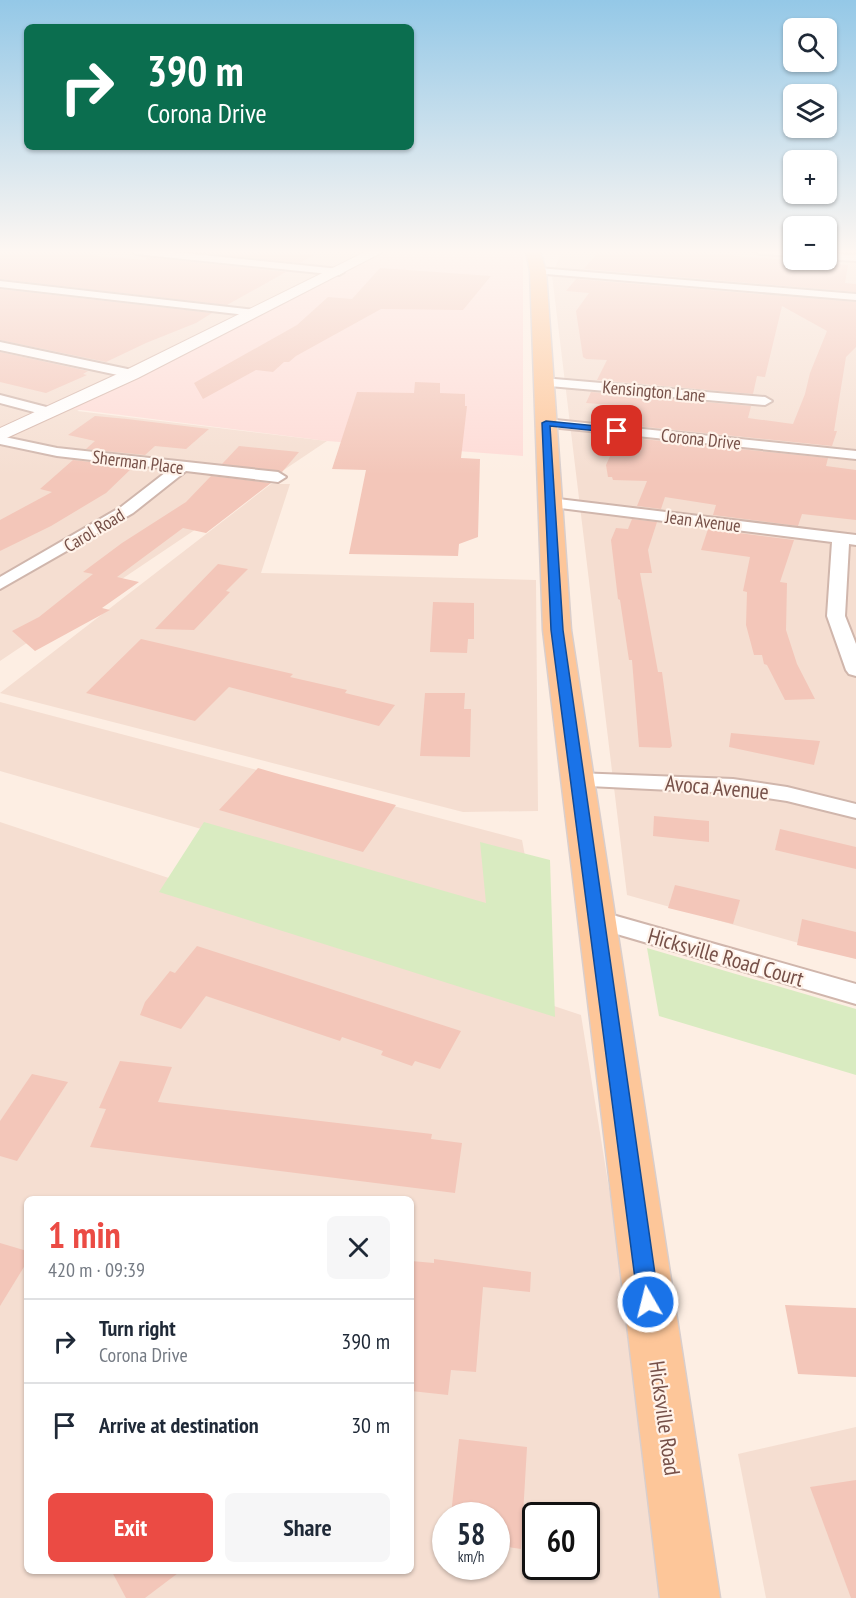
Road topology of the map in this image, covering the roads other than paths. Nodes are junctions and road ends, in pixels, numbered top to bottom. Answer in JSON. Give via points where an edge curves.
{"nodes":[{"id":1,"x":230,"y":326,"type":"edge"},
{"id":2,"x":541,"y":326,"type":"edge"},
{"id":3,"x":0,"y":346,"type":"edge"},
{"id":4,"x":132,"y":374,"type":"junction"},
{"id":5,"x":543,"y":381,"type":"junction"},
{"id":6,"x":0,"y":399,"type":"edge"},
{"id":7,"x":765,"y":401,"type":"dead end"},
{"id":8,"x":49,"y":412,"type":"junction"},
{"id":9,"x":546,"y":423,"type":"junction"},
{"id":10,"x":0,"y":437,"type":"edge"},
{"id":11,"x":856,"y":455,"type":"edge"},
{"id":12,"x":182,"y":467,"type":"junction"},
{"id":13,"x":278,"y":477,"type":"dead end"},
{"id":14,"x":550,"y":503,"type":"junction"},
{"id":15,"x":849,"y":540,"type":"edge"},
{"id":16,"x":0,"y":584,"type":"edge"},
{"id":17,"x":856,"y":670,"type":"edge"},
{"id":18,"x":576,"y":780,"type":"junction"},
{"id":19,"x":856,"y":811,"type":"edge"},
{"id":20,"x":595,"y":919,"type":"junction"},
{"id":21,"x":856,"y":994,"type":"edge"},
{"id":22,"x":690,"y":1598,"type":"edge"}],
"edges":[{"from":1,"to":4,"type":"main road"},
{"from":2,"to":5,"type":"main road","name":"Hicksville Road"},
{"from":3,"to":4,"type":"street"},
{"from":4,"to":8,"type":"main road"},
{"from":5,"to":7,"type":"street","name":"Kensington Lane"},
{"from":5,"to":9,"type":"main road","name":"Hicksville Road"},
{"from":6,"to":8,"type":"street"},
{"from":8,"to":10,"type":"main road"},
{"from":9,"to":11,"type":"street","name":"Corona Drive"},
{"from":9,"to":14,"type":"main road","name":"Hicksville Road"},
{"from":10,"to":12,"type":"street","name":"Sherman Place","via":[[57,452]]},
{"from":12,"to":13,"type":"street","name":"Sherman Place"},
{"from":12,"to":16,"type":"street","name":"Carol Road","via":[[127,510]]},
{"from":14,"to":15,"type":"street","name":"Jean Avenue"},
{"from":14,"to":18,"type":"main road","name":"Hicksville Road","via":[[557,630]]},
{"from":15,"to":17,"type":"street","via":[[836,616]]},
{"from":18,"to":19,"type":"street","name":"Avoca Avenue","via":[[733,786]]},
{"from":18,"to":20,"type":"main road","name":"Hicksville Road"},
{"from":20,"to":21,"type":"street","name":"Hicksville Road Court"},
{"from":20,"to":22,"type":"main road","name":"Hicksville Road"}]}
